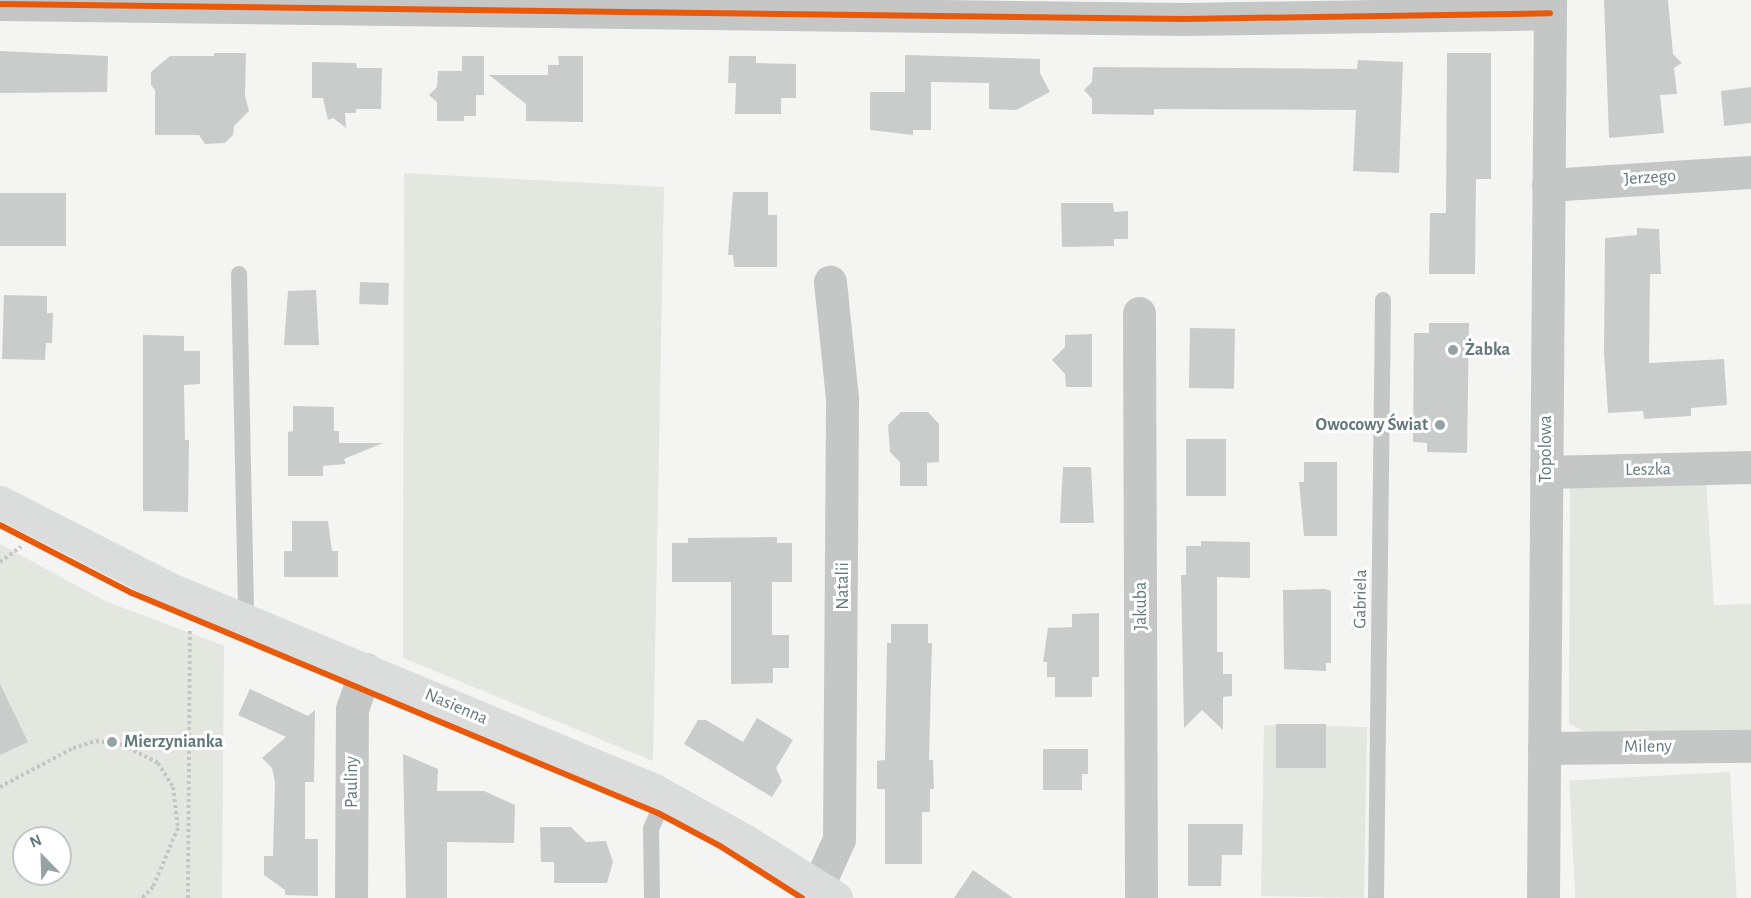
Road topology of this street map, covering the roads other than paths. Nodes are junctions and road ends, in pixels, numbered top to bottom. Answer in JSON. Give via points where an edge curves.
{"nodes":[{"id":1,"x":0,"y":4,"type":"edge"},
{"id":2,"x":1550,"y":7,"type":"edge"},
{"id":3,"x":1751,"y":172,"type":"edge"},
{"id":4,"x":1548,"y":185,"type":"junction"},
{"id":5,"x":239,"y":274,"type":"dead end"},
{"id":6,"x":830,"y":282,"type":"dead end"},
{"id":7,"x":1383,"y":300,"type":"dead end"},
{"id":8,"x":1139,"y":313,"type":"dead end"},
{"id":9,"x":1751,"y":468,"type":"edge"},
{"id":10,"x":1546,"y":472,"type":"junction"},
{"id":11,"x":0,"y":502,"type":"edge"},
{"id":12,"x":246,"y":620,"type":"junction"},
{"id":13,"x":366,"y":669,"type":"junction"},
{"id":14,"x":1751,"y":746,"type":"edge"},
{"id":15,"x":1544,"y":748,"type":"junction"},
{"id":16,"x":665,"y":796,"type":"junction"},
{"id":17,"x":827,"y":892,"type":"edge"},
{"id":18,"x":351,"y":898,"type":"edge"},
{"id":19,"x":652,"y":898,"type":"edge"},
{"id":20,"x":1141,"y":898,"type":"edge"},
{"id":21,"x":1376,"y":898,"type":"edge"},
{"id":22,"x":1543,"y":898,"type":"edge"}],
"edges":[{"from":1,"to":2,"type":"street","via":[[1184,19]]},
{"from":2,"to":4,"type":"street","name":"Topolowa"},
{"from":3,"to":4,"type":"street","name":"Jerzego"},
{"from":4,"to":10,"type":"street","name":"Topolowa"},
{"from":5,"to":12,"type":"lane"},
{"from":6,"to":17,"type":"street","name":"Natalii","via":[[842,398],[839,839]]},
{"from":7,"to":21,"type":"lane","name":"Gabriela"},
{"from":8,"to":20,"type":"street","name":"Jakuba"},
{"from":9,"to":10,"type":"street","name":"Leszka"},
{"from":10,"to":15,"type":"street","name":"Topolowa"},
{"from":11,"to":12,"type":"street","name":"Nasienna","via":[[108,560]]},
{"from":12,"to":13,"type":"street","name":"Nasienna"},
{"from":13,"to":16,"type":"street","name":"Nasienna"},
{"from":13,"to":18,"type":"street","name":"Pauliny","via":[[352,709]]},
{"from":14,"to":15,"type":"street","name":"Mileny"},
{"from":15,"to":22,"type":"street","name":"Topolowa"},
{"from":16,"to":17,"type":"street","name":"Nasienna"},
{"from":16,"to":19,"type":"lane","via":[[651,829]]}]}
